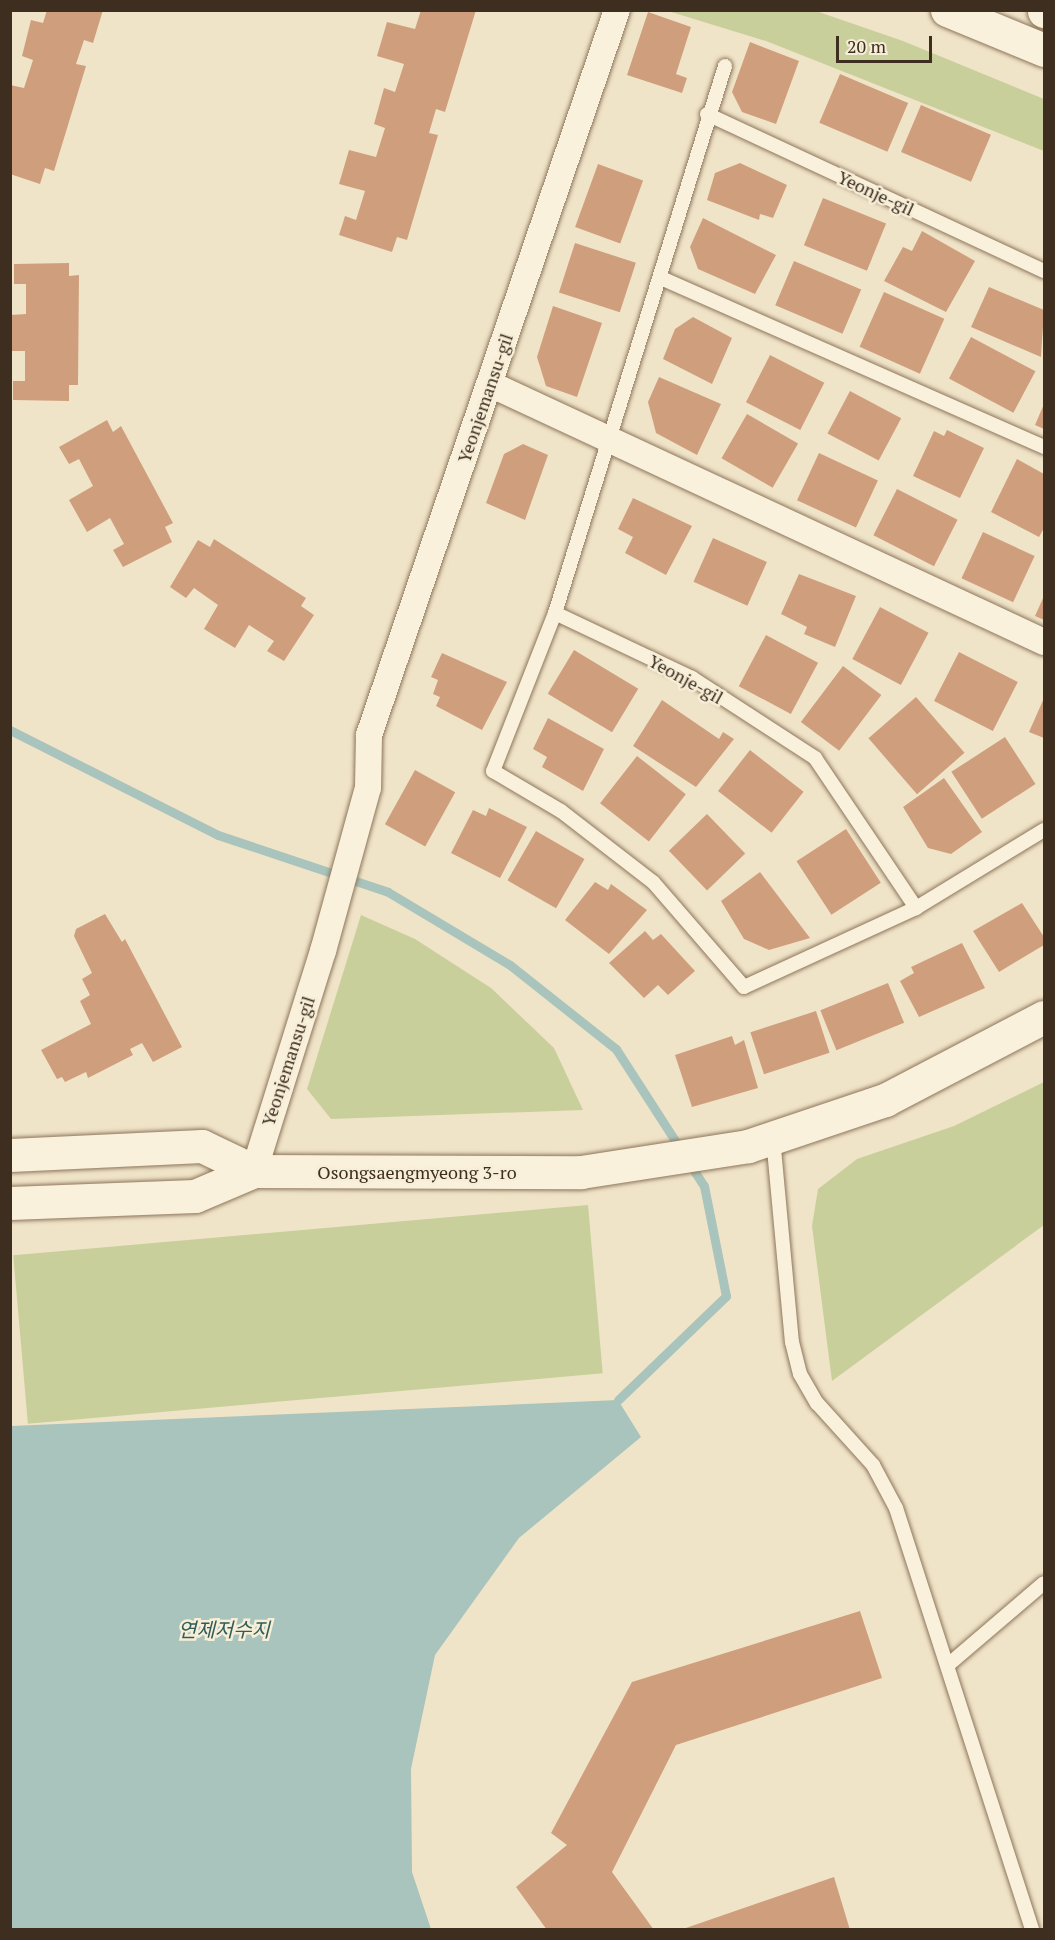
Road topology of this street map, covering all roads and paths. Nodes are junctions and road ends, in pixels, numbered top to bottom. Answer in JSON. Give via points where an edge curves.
{"nodes":[{"id":1,"x":616,"y":10,"type":"edge"},
{"id":2,"x":947,"y":10,"type":"edge"},
{"id":3,"x":1044,"y":50,"type":"edge"},
{"id":4,"x":725,"y":66,"type":"dead end"},
{"id":5,"x":706,"y":114,"type":"junction"},
{"id":6,"x":1044,"y":271,"type":"edge"},
{"id":7,"x":661,"y":278,"type":"junction"},
{"id":8,"x":490,"y":384,"type":"junction"},
{"id":9,"x":610,"y":437,"type":"junction"},
{"id":10,"x":1044,"y":447,"type":"edge"},
{"id":11,"x":555,"y":613,"type":"junction"},
{"id":12,"x":1044,"y":642,"type":"edge"},
{"id":13,"x":1044,"y":830,"type":"edge"},
{"id":14,"x":916,"y":908,"type":"junction"},
{"id":15,"x":1044,"y":1017,"type":"edge"},
{"id":16,"x":760,"y":1142,"type":"junction"},
{"id":17,"x":10,"y":1155,"type":"edge"},
{"id":18,"x":254,"y":1171,"type":"junction"},
{"id":19,"x":10,"y":1203,"type":"edge"},
{"id":20,"x":1044,"y":1583,"type":"edge"},
{"id":21,"x":948,"y":1665,"type":"junction"},
{"id":22,"x":1032,"y":1929,"type":"edge"}],
"edges":[{"from":1,"to":8,"type":"street","name":"Yeonjemansu-gil"},
{"from":2,"to":3,"type":"street"},
{"from":4,"to":5,"type":"lane"},
{"from":5,"to":6,"type":"lane","name":"Yeonje-gil"},
{"from":5,"to":7,"type":"lane"},
{"from":7,"to":9,"type":"lane"},
{"from":7,"to":10,"type":"lane"},
{"from":8,"to":9,"type":"street"},
{"from":8,"to":18,"type":"street","name":"Yeonjemansu-gil","via":[[369,735],[368,788],[323,951]]},
{"from":9,"to":11,"type":"lane"},
{"from":9,"to":12,"type":"street"},
{"from":11,"to":14,"type":"lane","name":"Yeonje-gil","via":[[692,678],[815,758]]},
{"from":11,"to":14,"type":"lane","via":[[493,771],[561,811],[654,882],[744,987]]},
{"from":13,"to":14,"type":"lane"},
{"from":15,"to":16,"type":"street","via":[[885,1100]]},
{"from":16,"to":18,"type":"street","name":"Osongsaengmyeong 3-ro","via":[[581,1172]]},
{"from":16,"to":21,"type":"lane","via":[[800,1374],[817,1403],[873,1466],[896,1509]]},
{"from":17,"to":18,"type":"street","name":"Osongsaengmyeong 3-ro","via":[[202,1146]]},
{"from":18,"to":19,"type":"street","name":"Osongsaengmyeong 3-ro","via":[[195,1196]]},
{"from":20,"to":21,"type":"lane"},
{"from":21,"to":22,"type":"lane"}]}
